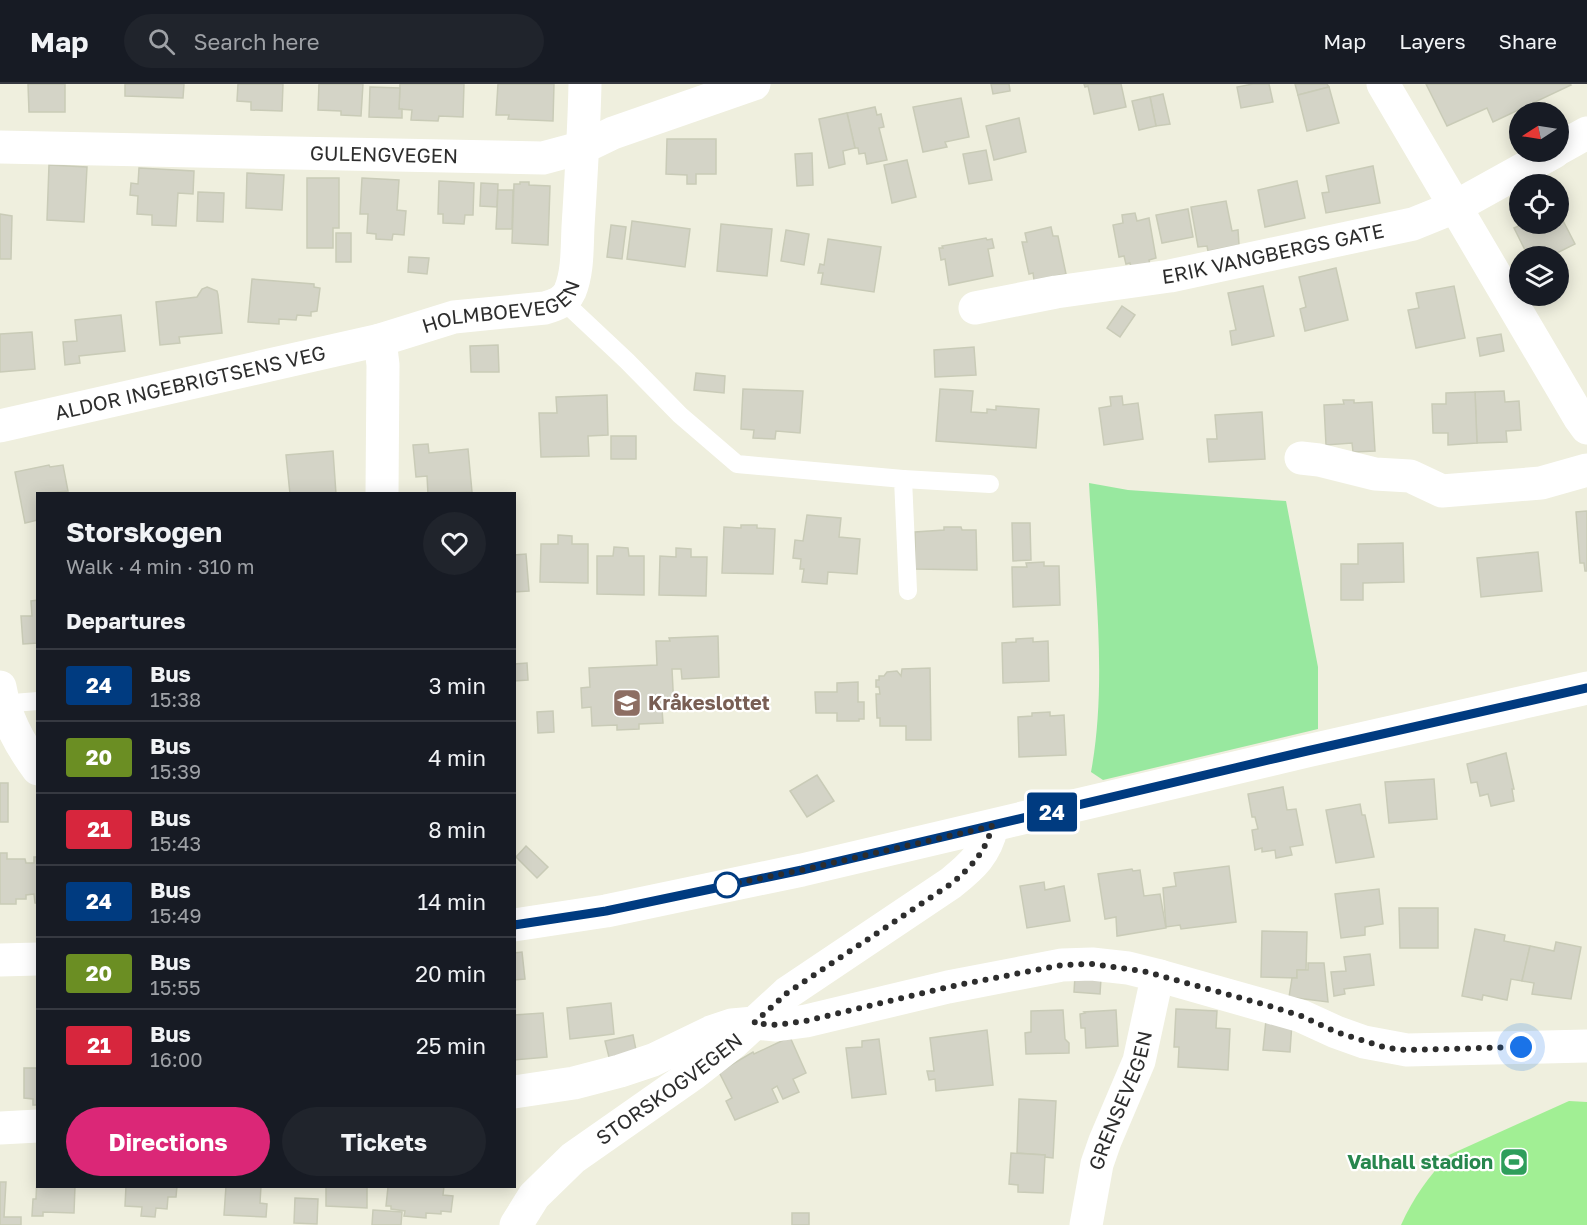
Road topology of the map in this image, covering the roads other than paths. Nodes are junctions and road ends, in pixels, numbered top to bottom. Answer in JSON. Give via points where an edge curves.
{"nodes":[{"id":1,"x":585,"y":84,"type":"edge"},
{"id":2,"x":754,"y":84,"type":"edge"},
{"id":3,"x":1383,"y":84,"type":"edge"},
{"id":4,"x":1587,"y":133,"type":"edge"},
{"id":5,"x":1569,"y":143,"type":"edge"},
{"id":6,"x":0,"y":147,"type":"edge"},
{"id":7,"x":584,"y":147,"type":"junction"},
{"id":8,"x":1536,"y":162,"type":"edge"},
{"id":9,"x":1455,"y":207,"type":"junction"},
{"id":10,"x":562,"y":300,"type":"junction"},
{"id":11,"x":975,"y":308,"type":"dead end"},
{"id":12,"x":380,"y":340,"type":"junction"},
{"id":13,"x":0,"y":426,"type":"edge"},
{"id":14,"x":1587,"y":428,"type":"edge"},
{"id":15,"x":1301,"y":458,"type":"dead end"},
{"id":16,"x":1587,"y":471,"type":"edge"},
{"id":17,"x":903,"y":479,"type":"junction"},
{"id":18,"x":990,"y":484,"type":"dead end"},
{"id":19,"x":382,"y":492,"type":"edge"},
{"id":20,"x":908,"y":591,"type":"dead end"},
{"id":21,"x":1587,"y":687,"type":"edge"},
{"id":22,"x":1,"y":698,"type":"edge"},
{"id":23,"x":36,"y":701,"type":"edge"},
{"id":24,"x":36,"y":766,"type":"edge"},
{"id":25,"x":992,"y":826,"type":"junction"},
{"id":26,"x":516,"y":925,"type":"edge"},
{"id":27,"x":36,"y":959,"type":"edge"},
{"id":28,"x":0,"y":960,"type":"edge"},
{"id":29,"x":1160,"y":975,"type":"junction"},
{"id":30,"x":754,"y":1023,"type":"junction"},
{"id":31,"x":1587,"y":1046,"type":"edge"},
{"id":32,"x":516,"y":1092,"type":"edge"},
{"id":33,"x":36,"y":1126,"type":"edge"},
{"id":34,"x":0,"y":1128,"type":"edge"},
{"id":35,"x":516,"y":1225,"type":"edge"},
{"id":36,"x":1086,"y":1225,"type":"edge"}],
"edges":[{"from":1,"to":7,"type":"street","name":"HOLMBOEVEGEN"},
{"from":2,"to":7,"type":"street","name":"GULENGVEGEN","via":[[613,133]]},
{"from":3,"to":9,"type":"street"},
{"from":4,"to":5,"type":"street"},
{"from":6,"to":7,"type":"street","name":"GULENGVEGEN","via":[[500,159],[543,158]]},
{"from":7,"to":10,"type":"street","name":"HOLMBOEVEGEN","via":[[575,268],[570,289]]},
{"from":8,"to":9,"type":"street","name":"ERIK VANGBERGS GATE"},
{"from":9,"to":11,"type":"street","name":"ERIK VANGBERGS GATE","via":[[1423,222],[1348,239],[1170,276]]},
{"from":9,"to":14,"type":"street"},
{"from":10,"to":12,"type":"street","name":"HOLMBOEVEGEN","via":[[532,311],[454,317]]},
{"from":10,"to":17,"type":"lane","via":[[680,415],[737,464]]},
{"from":12,"to":13,"type":"street","name":"ALDOR INGEBRIGTSENS VEG"},
{"from":12,"to":19,"type":"street"},
{"from":15,"to":16,"type":"street","via":[[1375,474],[1410,476],[1443,491],[1541,483]]},
{"from":17,"to":18,"type":"lane"},
{"from":17,"to":20,"type":"lane"},
{"from":21,"to":25,"type":"street"},
{"from":22,"to":23,"type":"lane"},
{"from":22,"to":24,"type":"street"},
{"from":25,"to":26,"type":"street","via":[[606,911]]},
{"from":25,"to":30,"type":"street","name":"STORSKOGVEGEN","via":[[986,846],[973,865],[951,884],[787,993]]},
{"from":27,"to":28,"type":"street"},
{"from":29,"to":30,"type":"street","via":[[1092,964],[1062,965],[806,1021]]},
{"from":29,"to":31,"type":"street","via":[[1301,1016],[1387,1048]]},
{"from":29,"to":36,"type":"street","name":"GRENSEVEGEN","via":[[1139,1062],[1097,1164]]},
{"from":30,"to":32,"type":"street","via":[[711,1032],[620,1071]]},
{"from":30,"to":35,"type":"street","name":"STORSKOGVEGEN","via":[[693,1074],[573,1158],[534,1196]]},
{"from":33,"to":34,"type":"street"}]}
